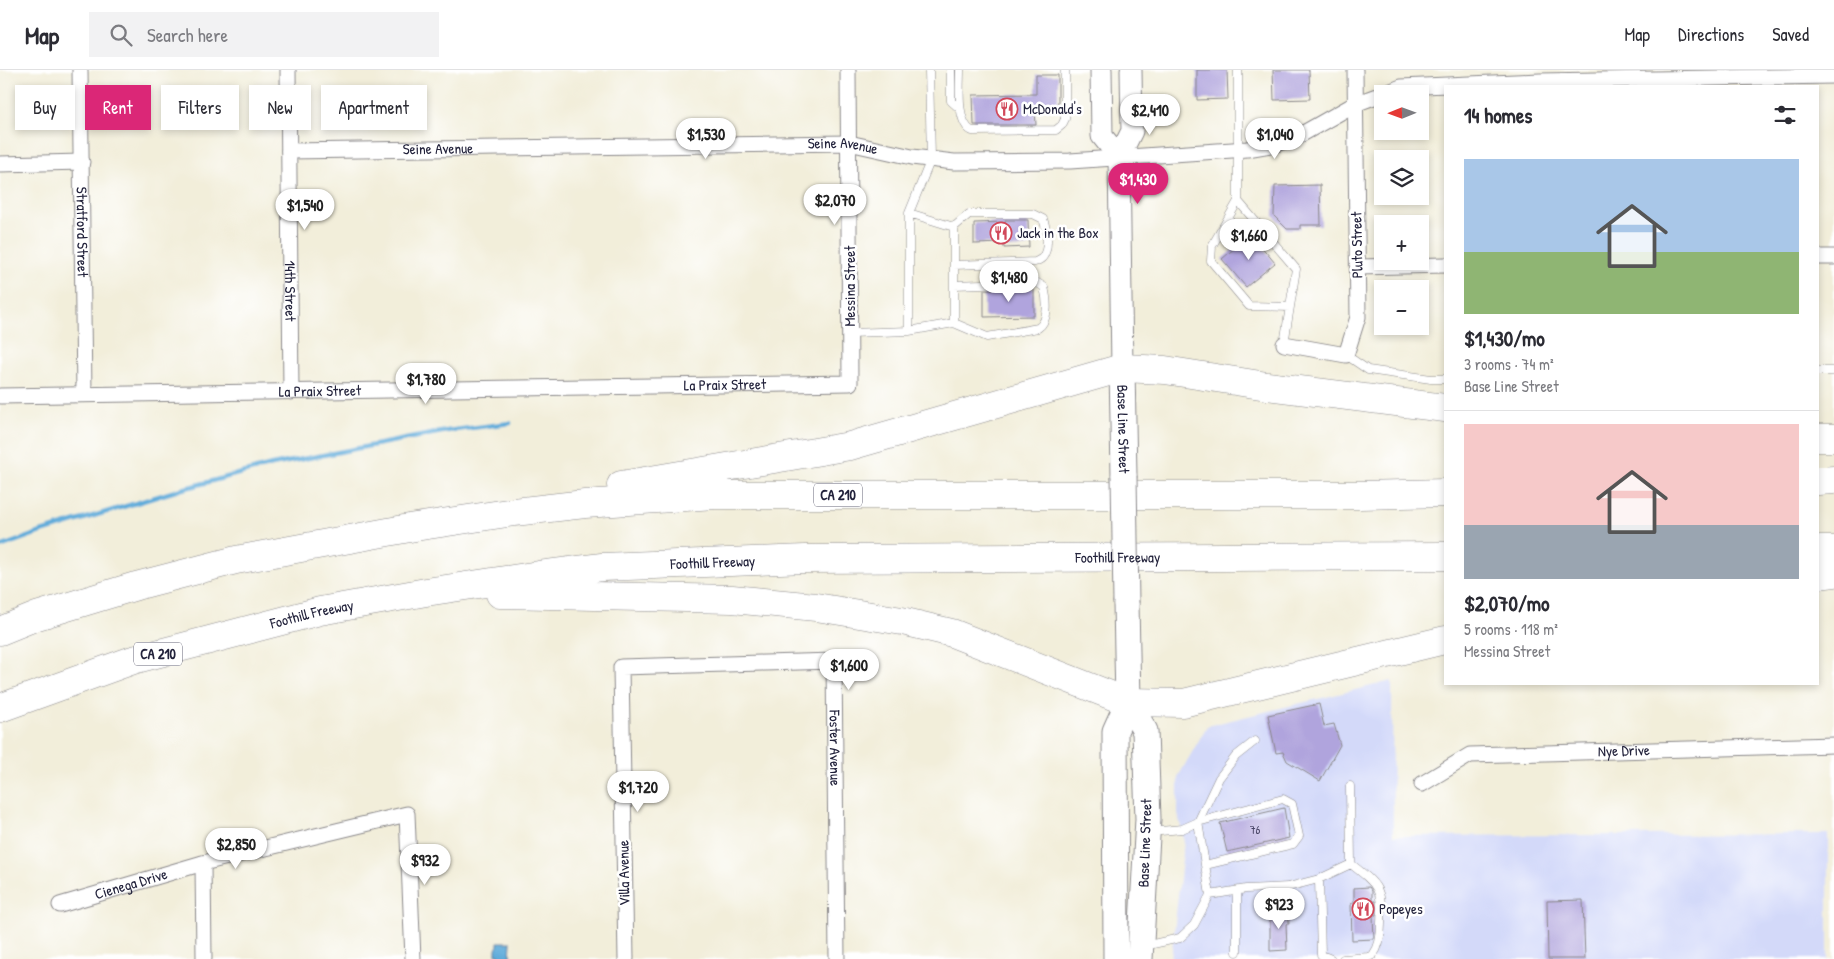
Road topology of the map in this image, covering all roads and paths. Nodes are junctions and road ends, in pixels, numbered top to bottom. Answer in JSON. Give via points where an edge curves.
{"nodes":[{"id":1,"x":80,"y":70,"type":"edge"},
{"id":2,"x":288,"y":70,"type":"edge"},
{"id":3,"x":848,"y":70,"type":"edge"},
{"id":4,"x":929,"y":70,"type":"edge"},
{"id":5,"x":951,"y":70,"type":"edge"},
{"id":6,"x":960,"y":70,"type":"edge"},
{"id":7,"x":1065,"y":70,"type":"edge"},
{"id":8,"x":1101,"y":70,"type":"edge"},
{"id":9,"x":1131,"y":70,"type":"edge"},
{"id":10,"x":1238,"y":70,"type":"edge"},
{"id":11,"x":1355,"y":70,"type":"edge"},
{"id":12,"x":1540,"y":75,"type":"edge"},
{"id":13,"x":1834,"y":76,"type":"edge"},
{"id":14,"x":1424,"y":85,"type":"edge"},
{"id":15,"x":1374,"y":97,"type":"edge"},
{"id":16,"x":1355,"y":104,"type":"junction"},
{"id":17,"x":960,"y":109,"type":"junction"},
{"id":18,"x":849,"y":143,"type":"junction"},
{"id":19,"x":1239,"y":149,"type":"junction"},
{"id":20,"x":290,"y":151,"type":"junction"},
{"id":21,"x":1119,"y":157,"type":"junction"},
{"id":22,"x":931,"y":159,"type":"junction"},
{"id":23,"x":82,"y":162,"type":"junction"},
{"id":24,"x":0,"y":164,"type":"edge"},
{"id":25,"x":1238,"y":201,"type":"junction"},
{"id":26,"x":909,"y":213,"type":"junction"},
{"id":27,"x":954,"y":227,"type":"junction"},
{"id":28,"x":1819,"y":257,"type":"edge"},
{"id":29,"x":1834,"y":257,"type":"edge"},
{"id":30,"x":954,"y":265,"type":"junction"},
{"id":31,"x":1444,"y":265,"type":"edge"},
{"id":32,"x":1358,"y":267,"type":"junction"},
{"id":33,"x":954,"y":285,"type":"junction"},
{"id":34,"x":1290,"y":307,"type":"junction"},
{"id":35,"x":954,"y":323,"type":"junction"},
{"id":36,"x":909,"y":331,"type":"junction"},
{"id":37,"x":850,"y":333,"type":"junction"},
{"id":38,"x":1284,"y":344,"type":"joint"},
{"id":39,"x":1346,"y":355,"type":"junction"},
{"id":40,"x":1122,"y":368,"type":"junction"},
{"id":41,"x":1819,"y":371,"type":"edge"},
{"id":42,"x":1834,"y":371,"type":"edge"},
{"id":43,"x":1444,"y":379,"type":"edge"},
{"id":44,"x":850,"y":383,"type":"joint"},
{"id":45,"x":290,"y":392,"type":"junction"},
{"id":46,"x":84,"y":394,"type":"junction"},
{"id":47,"x":0,"y":396,"type":"edge"},
{"id":48,"x":1444,"y":408,"type":"edge"},
{"id":49,"x":1819,"y":438,"type":"edge"},
{"id":50,"x":1834,"y":438,"type":"edge"},
{"id":51,"x":1834,"y":480,"type":"edge"},
{"id":52,"x":1819,"y":481,"type":"edge"},
{"id":53,"x":1444,"y":493,"type":"edge"},
{"id":54,"x":1819,"y":550,"type":"edge"},
{"id":55,"x":1834,"y":550,"type":"edge"},
{"id":56,"x":1444,"y":556,"type":"edge"},
{"id":57,"x":236,"y":560,"type":"junction"},
{"id":58,"x":1834,"y":573,"type":"edge"},
{"id":59,"x":1819,"y":575,"type":"edge"},
{"id":60,"x":426,"y":592,"type":"junction"},
{"id":61,"x":0,"y":631,"type":"edge"},
{"id":62,"x":1444,"y":640,"type":"edge"},
{"id":63,"x":621,"y":667,"type":"joint"},
{"id":64,"x":1128,"y":702,"type":"junction"},
{"id":65,"x":0,"y":708,"type":"edge"},
{"id":66,"x":1255,"y":740,"type":"dead end"},
{"id":67,"x":1834,"y":745,"type":"edge"},
{"id":68,"x":1422,"y":784,"type":"dead end"},
{"id":69,"x":1350,"y":786,"type":"dead end"},
{"id":70,"x":1198,"y":822,"type":"junction"},
{"id":71,"x":1147,"y":832,"type":"junction"},
{"id":72,"x":203,"y":863,"type":"junction"},
{"id":73,"x":1352,"y":864,"type":"junction"},
{"id":74,"x":1205,"y":865,"type":"junction"},
{"id":75,"x":1319,"y":879,"type":"junction"},
{"id":76,"x":1237,"y":891,"type":"junction"},
{"id":77,"x":1210,"y":895,"type":"junction"},
{"id":78,"x":60,"y":905,"type":"dead end"},
{"id":79,"x":1237,"y":952,"type":"dead end"},
{"id":80,"x":1128,"y":953,"type":"edge"},
{"id":81,"x":204,"y":959,"type":"edge"},
{"id":82,"x":413,"y":959,"type":"edge"},
{"id":83,"x":626,"y":959,"type":"edge"},
{"id":84,"x":837,"y":959,"type":"edge"},
{"id":85,"x":1331,"y":959,"type":"edge"},
{"id":86,"x":1343,"y":959,"type":"edge"}],
"edges":[{"from":1,"to":23,"type":"street","name":"Stratford Street"},
{"from":2,"to":20,"type":"street","name":"14th Street"},
{"from":3,"to":18,"type":"street","name":"Messina Street"},
{"from":4,"to":22,"type":"lane"},
{"from":5,"to":17,"type":"lane","via":[[951,101]]},
{"from":6,"to":17,"type":"lane"},
{"from":7,"to":17,"type":"lane","via":[[1065,119],[1056,130],[972,132],[963,123]]},
{"from":8,"to":21,"type":"main road","via":[[1102,136]]},
{"from":9,"to":21,"type":"main road","name":"Base Line Street","via":[[1132,131]]},
{"from":10,"to":19,"type":"lane"},
{"from":11,"to":16,"type":"street","name":"Pluto Street"},
{"from":12,"to":13,"type":"street","name":"Seine Avenue"},
{"from":12,"to":14,"type":"street","name":"Seine Avenue"},
{"from":15,"to":16,"type":"street","name":"Seine Avenue"},
{"from":16,"to":19,"type":"street","name":"Seine Avenue","via":[[1319,126],[1276,144]]},
{"from":16,"to":32,"type":"street","name":"Pluto Street"},
{"from":18,"to":20,"type":"street","name":"Seine Avenue"},
{"from":18,"to":22,"type":"street","name":"Seine Avenue"},
{"from":18,"to":37,"type":"street","name":"Messina Street"},
{"from":19,"to":21,"type":"street","name":"Seine Avenue"},
{"from":19,"to":25,"type":"lane"},
{"from":20,"to":45,"type":"street","name":"14th Street"},
{"from":21,"to":22,"type":"street","name":"Seine Avenue","via":[[1070,161],[954,162]]},
{"from":21,"to":40,"type":"main road","name":"Base Line Street"},
{"from":22,"to":26,"type":"lane"},
{"from":23,"to":24,"type":"street"},
{"from":23,"to":46,"type":"street","name":"Stratford Street"},
{"from":25,"to":34,"type":"lane","via":[[1296,269]]},
{"from":25,"to":34,"type":"lane","via":[[1212,246],[1211,260],[1248,306]]},
{"from":26,"to":27,"type":"lane"},
{"from":26,"to":36,"type":"lane"},
{"from":27,"to":30,"type":"lane"},
{"from":27,"to":30,"type":"lane","via":[[968,214],[1033,214],[1043,219],[1046,235],[1042,258],[1034,262]]},
{"from":28,"to":29,"type":"street"},
{"from":30,"to":33,"type":"lane"},
{"from":31,"to":32,"type":"street"},
{"from":32,"to":39,"type":"street","name":"Pluto Street","via":[[1358,317]]},
{"from":33,"to":35,"type":"lane"},
{"from":33,"to":35,"type":"lane","via":[[1036,282],[1044,287],[1046,320],[1038,328],[987,337]]},
{"from":34,"to":38,"type":"lane"},
{"from":35,"to":36,"type":"lane"},
{"from":36,"to":37,"type":"lane"},
{"from":37,"to":44,"type":"street","name":"Messina Street"},
{"from":38,"to":39,"type":"street"},
{"from":39,"to":43,"type":"lane","via":[[1368,370]]},
{"from":40,"to":48,"type":"highway","via":[[1165,370]]},
{"from":40,"to":57,"type":"highway","via":[[850,446],[641,482],[494,500],[350,524]]},
{"from":40,"to":64,"type":"main road","name":"Base Line Street","bridge":true},
{"from":41,"to":42,"type":"lane"},
{"from":44,"to":45,"type":"street","name":"La Praix Street"},
{"from":45,"to":46,"type":"street","name":"La Praix Street"},
{"from":46,"to":47,"type":"street","name":"La Praix Street"},
{"from":49,"to":50,"type":"highway"},
{"from":51,"to":52,"type":"highway"},
{"from":53,"to":57,"type":"highway","number":"CA 210","via":[[714,495],[514,512]]},
{"from":54,"to":55,"type":"highway"},
{"from":56,"to":60,"type":"highway","name":"Foothill Freeway","number":"CA 210","via":[[805,559],[684,563],[593,568]]},
{"from":57,"to":61,"type":"highway","number":"CA 210","via":[[136,586],[37,616]]},
{"from":58,"to":59,"type":"highway"},
{"from":60,"to":64,"type":"highway","via":[[732,599],[816,607],[952,633]]},
{"from":60,"to":65,"type":"highway","name":"Foothill Freeway","number":"CA 210","via":[[320,611],[133,660]]},
{"from":62,"to":64,"type":"highway","via":[[1183,703]]},
{"from":63,"to":83,"type":"street","name":"Villa Avenue"},
{"from":63,"to":84,"type":"street","name":"Foster Avenue","via":[[834,661]]},
{"from":64,"to":71,"type":"main road","name":"Base Line Street","via":[[1145,731]]},
{"from":64,"to":80,"type":"main road","name":"Base Line Street","via":[[1115,731]]},
{"from":66,"to":70,"type":"lane","via":[[1236,756],[1219,778]]},
{"from":67,"to":68,"type":"street","name":"Nye Drive","via":[[1470,755]]},
{"from":69,"to":73,"type":"lane"},
{"from":70,"to":71,"type":"lane","via":[[1182,829]]},
{"from":70,"to":74,"type":"lane"},
{"from":70,"to":74,"type":"lane","via":[[1283,799],[1292,804],[1299,836],[1293,844]]},
{"from":71,"to":80,"type":"main road","name":"Base Line Street"},
{"from":72,"to":78,"type":"street","name":"Cienega Drive"},
{"from":72,"to":81,"type":"street"},
{"from":72,"to":82,"type":"street","name":"Cienega Drive","via":[[407,814]]},
{"from":73,"to":75,"type":"lane"},
{"from":73,"to":86,"type":"lane","via":[[1372,881],[1381,897],[1380,934],[1373,955]]},
{"from":74,"to":77,"type":"lane"},
{"from":75,"to":76,"type":"lane","via":[[1288,887]]},
{"from":75,"to":85,"type":"lane","via":[[1321,955]]},
{"from":76,"to":77,"type":"lane"},
{"from":76,"to":79,"type":"lane"},
{"from":77,"to":80,"type":"lane","via":[[1194,925],[1180,938]]}]}
